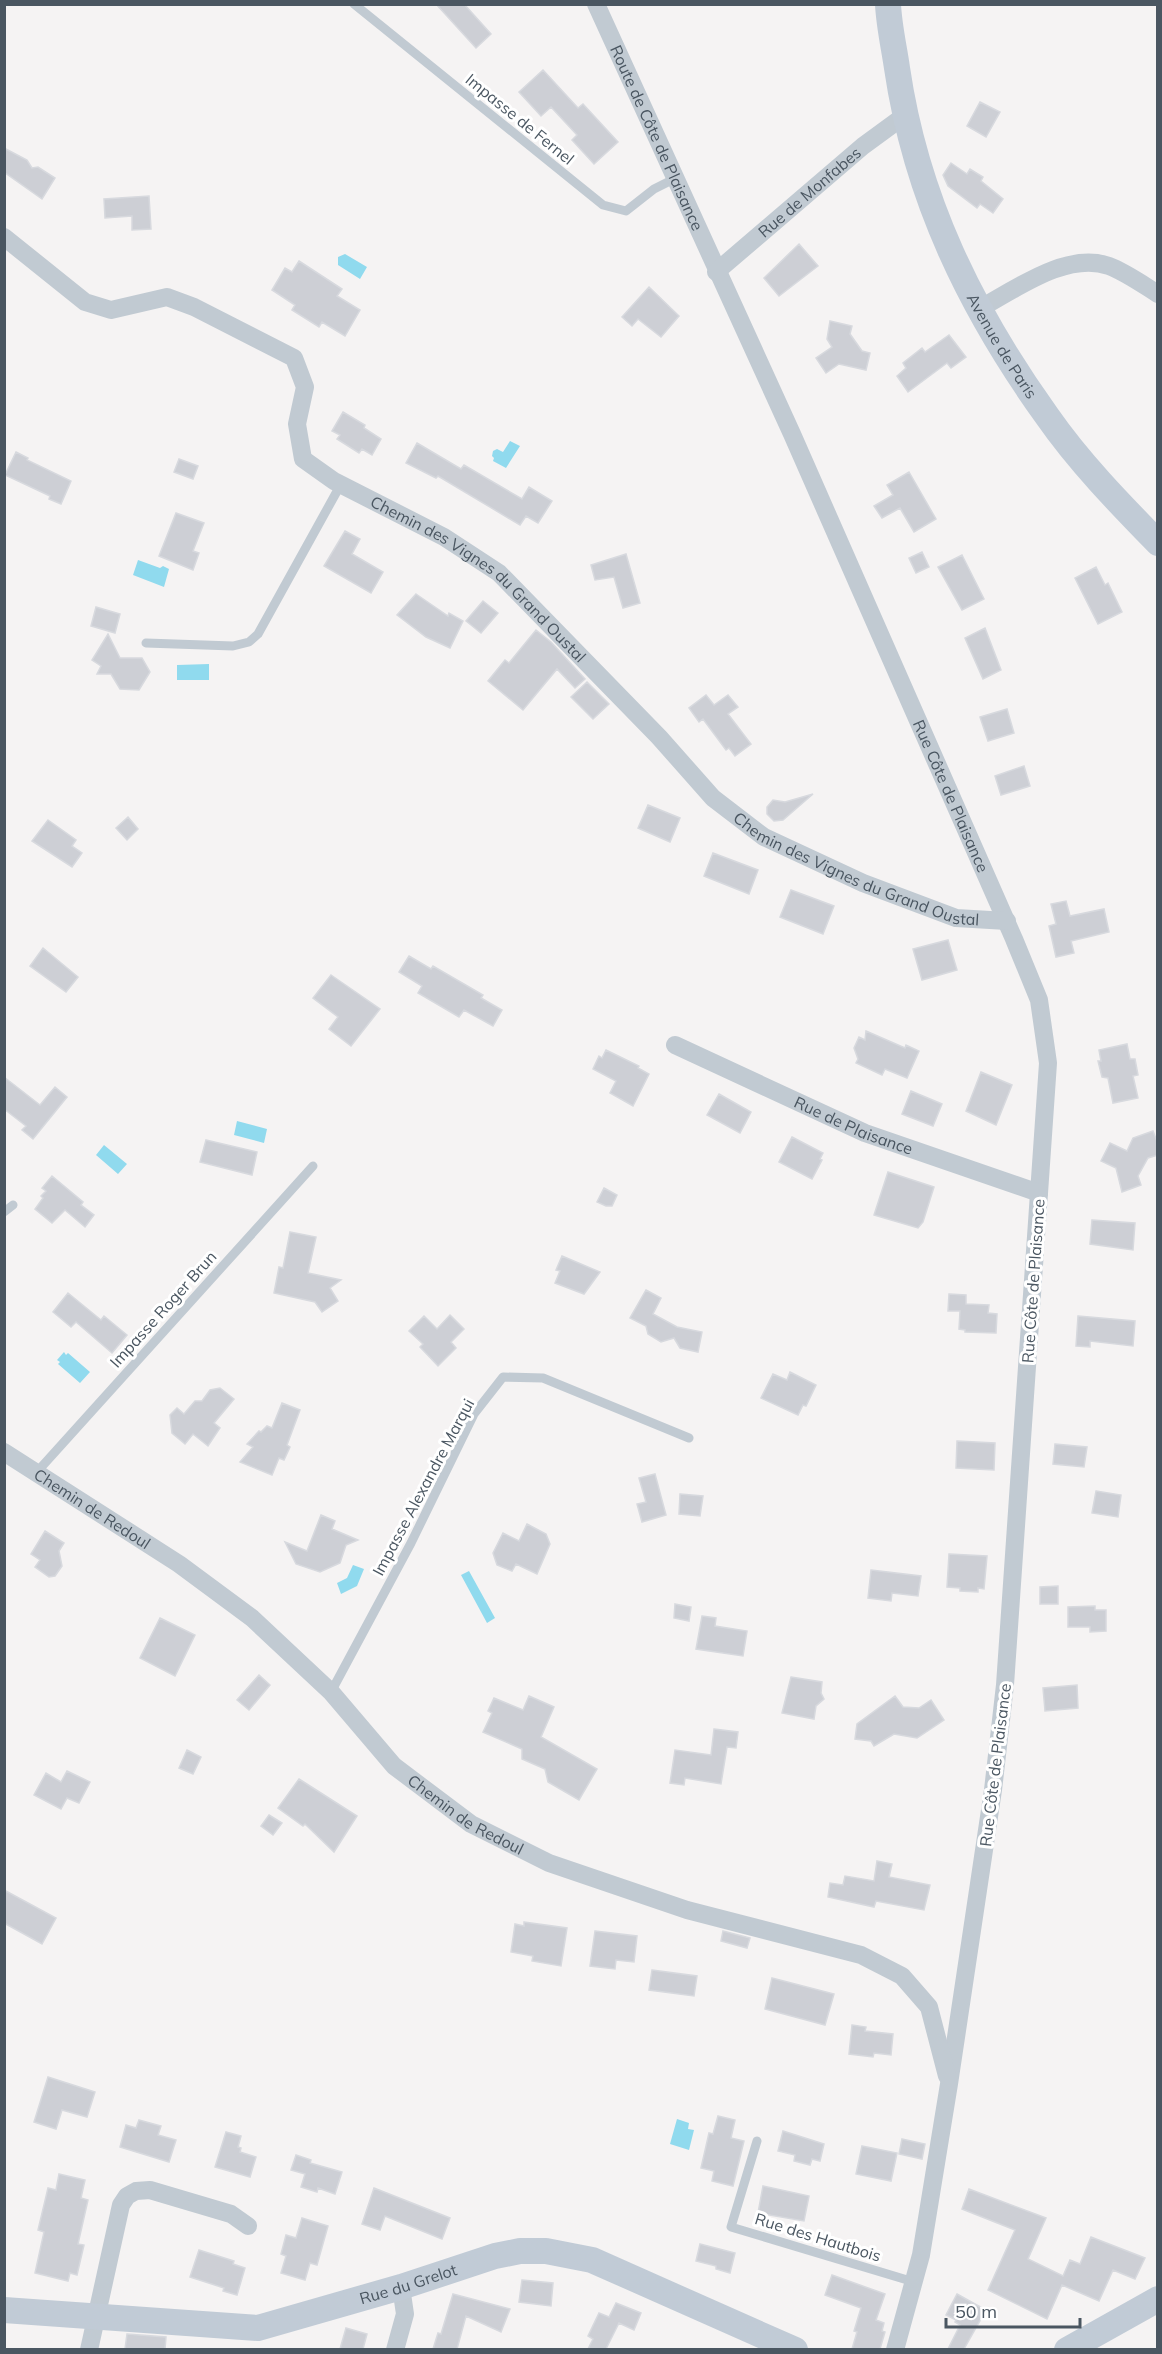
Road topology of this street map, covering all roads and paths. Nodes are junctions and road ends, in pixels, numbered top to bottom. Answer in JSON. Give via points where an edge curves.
{"nodes":[{"id":1,"x":354,"y":4,"type":"edge"},
{"id":2,"x":596,"y":4,"type":"edge"},
{"id":3,"x":888,"y":4,"type":"edge"},
{"id":4,"x":904,"y":116,"type":"junction"},
{"id":5,"x":674,"y":179,"type":"junction"},
{"id":6,"x":4,"y":237,"type":"edge"},
{"id":7,"x":716,"y":272,"type":"junction"},
{"id":8,"x":1158,"y":294,"type":"edge"},
{"id":9,"x":980,"y":309,"type":"junction"},
{"id":10,"x":341,"y":484,"type":"junction"},
{"id":11,"x":1158,"y":543,"type":"edge"},
{"id":12,"x":146,"y":643,"type":"dead end"},
{"id":13,"x":1006,"y":921,"type":"junction"},
{"id":14,"x":675,"y":1046,"type":"dead end"},
{"id":15,"x":313,"y":1166,"type":"dead end"},
{"id":16,"x":1039,"y":1193,"type":"junction"},
{"id":17,"x":13,"y":1205,"type":"dead end"},
{"id":18,"x":4,"y":1212,"type":"edge"},
{"id":19,"x":688,"y":1438,"type":"dead end"},
{"id":20,"x":4,"y":1452,"type":"edge"},
{"id":21,"x":36,"y":1473,"type":"junction"},
{"id":22,"x":331,"y":1692,"type":"junction"},
{"id":23,"x":949,"y":2084,"type":"junction"},
{"id":24,"x":757,"y":2141,"type":"dead end"},
{"id":25,"x":248,"y":2226,"type":"dead end"},
{"id":26,"x":914,"y":2282,"type":"junction"},
{"id":27,"x":401,"y":2287,"type":"junction"},
{"id":28,"x":1158,"y":2299,"type":"edge"},
{"id":29,"x":8,"y":2309,"type":"edge"},
{"id":30,"x":95,"y":2316,"type":"junction"},
{"id":31,"x":89,"y":2349,"type":"edge"},
{"id":32,"x":395,"y":2349,"type":"edge"},
{"id":33,"x":795,"y":2349,"type":"edge"},
{"id":34,"x":895,"y":2349,"type":"edge"},
{"id":35,"x":1067,"y":2349,"type":"edge"}],
"edges":[{"from":1,"to":5,"type":"lane","name":"Impasse de Fernel","via":[[603,205],[626,211]]},
{"from":2,"to":5,"type":"street","name":"Route de Côte de Plaisance"},
{"from":3,"to":4,"type":"street","name":"Avenue de Paris"},
{"from":4,"to":7,"type":"street","name":"Rue de Monfabes","via":[[863,146]]},
{"from":4,"to":9,"type":"street","name":"Avenue de Paris","via":[[926,194]]},
{"from":5,"to":7,"type":"street","name":"Route de Côte de Plaisance"},
{"from":6,"to":10,"type":"street","name":"Chemin des Vignes du Grand Oustal","via":[[85,302],[111,310],[167,297],[294,358],[305,387],[297,424],[303,459]]},
{"from":7,"to":13,"type":"street","name":"Rue Côte de Plaisance","via":[[792,434]]},
{"from":8,"to":9,"type":"street","via":[[1110,267],[1078,262],[1062,266]]},
{"from":9,"to":11,"type":"street","name":"Avenue de Paris","via":[[1047,418]]},
{"from":10,"to":12,"type":"lane","via":[[258,634],[249,642],[233,646]]},
{"from":10,"to":13,"type":"street","name":"Chemin des Vignes du Grand Oustal","via":[[444,537],[499,573],[713,798],[764,837],[863,883],[956,918]]},
{"from":13,"to":16,"type":"street","name":"Rue Côte de Plaisance","via":[[1039,1000],[1048,1063]]},
{"from":14,"to":16,"type":"street","name":"Rue de Plaisance","via":[[865,1133]]},
{"from":15,"to":21,"type":"lane","name":"Impasse Roger Brun"},
{"from":16,"to":23,"type":"street","name":"Rue Côte de Plaisance","via":[[1005,1685]]},
{"from":17,"to":18,"type":"lane"},
{"from":19,"to":22,"type":"lane","name":"Impasse Alexandre Marqui","via":[[543,1378],[503,1377],[474,1414]]},
{"from":20,"to":21,"type":"street","name":"Chemin de Redoul"},
{"from":21,"to":22,"type":"street","name":"Chemin de Redoul","via":[[179,1564],[252,1618]]},
{"from":22,"to":23,"type":"street","name":"Chemin de Redoul","via":[[394,1766],[471,1824],[549,1863],[687,1910],[861,1955],[902,1976],[929,2007]]},
{"from":23,"to":26,"type":"street","name":"Rue Côte de Plaisance"},
{"from":24,"to":26,"type":"lane","name":"Rue des Hautbois","via":[[731,2227]]},
{"from":25,"to":30,"type":"street","via":[[231,2214],[150,2190],[127,2196],[121,2205]]},
{"from":26,"to":34,"type":"street","name":"Rue Côte de Plaisance"},
{"from":27,"to":30,"type":"street","name":"Rue du Grelot","via":[[258,2328]]},
{"from":27,"to":32,"type":"street","via":[[405,2314]]},
{"from":27,"to":33,"type":"street","name":"Rue du Grelot","via":[[495,2256],[520,2251],[554,2252],[592,2260]]},
{"from":28,"to":35,"type":"street"},
{"from":29,"to":30,"type":"street","name":"Rue du Grelot"},
{"from":30,"to":31,"type":"street"}]}
